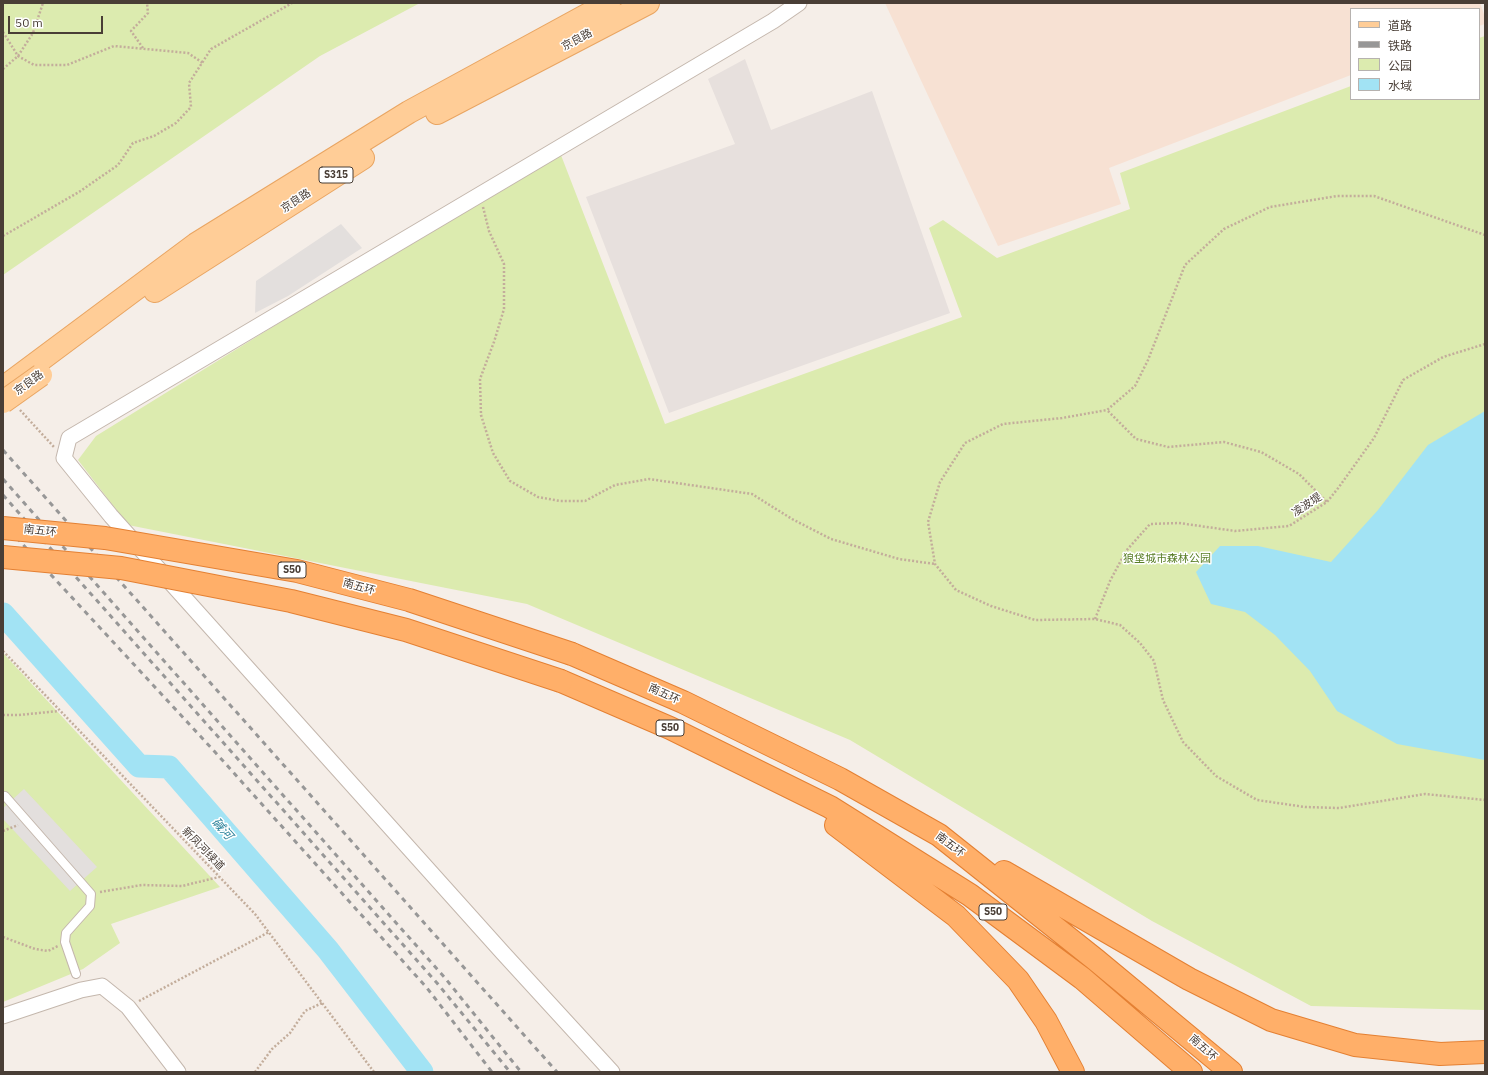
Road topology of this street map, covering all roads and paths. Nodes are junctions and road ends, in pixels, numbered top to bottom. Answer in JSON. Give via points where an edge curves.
{"nodes":[{"id":1,"x":42,"y":3,"type":"edge"},
{"id":2,"x":147,"y":3,"type":"edge"},
{"id":3,"x":292,"y":3,"type":"edge"},
{"id":4,"x":609,"y":3,"type":"edge"},
{"id":5,"x":648,"y":3,"type":"edge"},
{"id":6,"x":799,"y":3,"type":"edge"},
{"id":7,"x":3,"y":32,"type":"edge"},
{"id":8,"x":143,"y":49,"type":"junction"},
{"id":9,"x":18,"y":56,"type":"junction"},
{"id":10,"x":203,"y":63,"type":"junction"},
{"id":11,"x":3,"y":69,"type":"edge"},
{"id":12,"x":480,"y":195,"type":"junction"},
{"id":13,"x":1485,"y":235,"type":"edge"},
{"id":14,"x":3,"y":236,"type":"edge"},
{"id":15,"x":1485,"y":344,"type":"edge"},
{"id":16,"x":37,"y":371,"type":"junction"},
{"id":17,"x":3,"y":388,"type":"edge"},
{"id":18,"x":10,"y":404,"type":"edge"},
{"id":19,"x":1107,"y":410,"type":"junction"},
{"id":20,"x":64,"y":458,"type":"junction"},
{"id":21,"x":1327,"y":502,"type":"junction"},
{"id":22,"x":3,"y":528,"type":"edge"},
{"id":23,"x":3,"y":557,"type":"edge"},
{"id":24,"x":935,"y":564,"type":"junction"},
{"id":25,"x":1095,"y":619,"type":"junction"},
{"id":26,"x":3,"y":651,"type":"edge"},
{"id":27,"x":60,"y":711,"type":"junction"},
{"id":28,"x":3,"y":715,"type":"edge"},
{"id":29,"x":776,"y":780,"type":"junction"},
{"id":30,"x":5,"y":796,"type":"dead end"},
{"id":31,"x":1485,"y":800,"type":"edge"},
{"id":32,"x":28,"y":821,"type":"junction"},
{"id":33,"x":3,"y":831,"type":"edge"},
{"id":34,"x":939,"y":834,"type":"junction"},
{"id":35,"x":219,"y":877,"type":"junction"},
{"id":36,"x":91,"y":894,"type":"junction"},
{"id":37,"x":269,"y":932,"type":"junction"},
{"id":38,"x":3,"y":937,"type":"edge"},
{"id":39,"x":65,"y":942,"type":"junction"},
{"id":40,"x":76,"y":974,"type":"dead end"},
{"id":41,"x":322,"y":1003,"type":"junction"},
{"id":42,"x":128,"y":1007,"type":"junction"},
{"id":43,"x":3,"y":1016,"type":"edge"},
{"id":44,"x":1485,"y":1052,"type":"edge"},
{"id":45,"x":178,"y":1072,"type":"edge"},
{"id":46,"x":255,"y":1072,"type":"edge"},
{"id":47,"x":374,"y":1072,"type":"edge"},
{"id":48,"x":612,"y":1072,"type":"edge"},
{"id":49,"x":1073,"y":1072,"type":"edge"},
{"id":50,"x":1191,"y":1072,"type":"edge"},
{"id":51,"x":1231,"y":1072,"type":"edge"}],
"edges":[{"from":1,"to":9,"type":"path","via":[[32,33]]},
{"from":2,"to":8,"type":"path","via":[[148,13],[131,31]]},
{"from":3,"to":10,"type":"path","via":[[211,49]]},
{"from":4,"to":16,"type":"main road","name":"京良路","number":"S315","via":[[410,112],[196,244]]},
{"from":5,"to":16,"type":"main road","name":"京良路","number":"S315","via":[[414,125]]},
{"from":6,"to":12,"type":"street","via":[[773,21]]},
{"from":7,"to":9,"type":"path"},
{"from":8,"to":9,"type":"path","via":[[114,46],[67,65],[34,65]]},
{"from":8,"to":10,"type":"path","via":[[188,54]]},
{"from":9,"to":11,"type":"path"},
{"from":10,"to":14,"type":"path","via":[[189,83],[191,107],[176,123],[154,136],[133,143],[118,165],[79,192]]},
{"from":12,"to":20,"type":"street","via":[[69,438]]},
{"from":12,"to":24,"type":"path","via":[[489,231],[504,264],[504,309],[480,379],[481,415],[493,453],[510,481],[538,497],[560,501],[585,501],[615,485],[649,479],[752,494],[792,519],[831,538],[899,558]]},
{"from":13,"to":19,"type":"path","via":[[1374,196],[1337,196],[1270,207],[1224,229],[1185,265],[1148,360],[1135,386]]},
{"from":15,"to":21,"type":"path","name":"凌波堤","via":[[1443,357],[1403,380],[1374,438]]},
{"from":16,"to":17,"type":"main road","name":"京良路","number":"S315"},
{"from":16,"to":18,"type":"main road","name":"京良路","number":"S315","bridge":true},
{"from":18,"to":20,"type":"path"},
{"from":19,"to":21,"type":"path","via":[[1136,439],[1168,447],[1224,442],[1261,452],[1299,474]]},
{"from":19,"to":24,"type":"path","via":[[1003,424],[965,443],[940,482],[928,522]]},
{"from":20,"to":48,"type":"street","via":[[111,516]]},
{"from":21,"to":25,"type":"path","name":"凌波堤","via":[[1289,526],[1235,531],[1179,523],[1150,524],[1126,551],[1110,581]]},
{"from":22,"to":34,"type":"highway","name":"南五环","number":"S50","bridge":true,"via":[[105,538],[297,571],[409,600],[572,654],[683,702],[840,779]]},
{"from":23,"to":29,"type":"highway","number":"S50","bridge":true,"via":[[121,568],[291,601],[406,630],[561,681],[670,728]]},
{"from":24,"to":25,"type":"path","via":[[956,590],[991,606],[1035,620]]},
{"from":25,"to":31,"type":"path","via":[[1120,625],[1140,643],[1154,661],[1163,700],[1183,742],[1216,776],[1257,800],[1305,807],[1339,808],[1425,794]]},
{"from":26,"to":27,"type":"path","name":"新凤河绿道"},
{"from":27,"to":28,"type":"path"},
{"from":27,"to":35,"type":"path","name":"新凤河绿道"},
{"from":29,"to":49,"type":"highway","via":[[956,916],[1018,980],[1046,1021]]},
{"from":29,"to":50,"type":"highway","number":"S50","via":[[830,806],[970,895],[1082,978]]},
{"from":30,"to":32,"type":"lane"},
{"from":32,"to":33,"type":"path"},
{"from":32,"to":36,"type":"lane"},
{"from":34,"to":44,"type":"highway","via":[[1189,980],[1271,1020],[1355,1045],[1440,1054]]},
{"from":34,"to":51,"type":"highway","name":"南五环","number":"S50"},
{"from":35,"to":36,"type":"path","via":[[182,886],[142,885]]},
{"from":35,"to":37,"type":"path","name":"新凤河绿道","via":[[256,914]]},
{"from":36,"to":39,"type":"lane","via":[[90,906],[66,933]]},
{"from":37,"to":41,"type":"path","name":"新凤河绿道"},
{"from":37,"to":42,"type":"path"},
{"from":38,"to":39,"type":"path","via":[[48,951]]},
{"from":39,"to":40,"type":"lane"},
{"from":41,"to":46,"type":"path","via":[[305,1011],[290,1033],[272,1049]]},
{"from":41,"to":47,"type":"path","name":"新凤河绿道"},
{"from":42,"to":43,"type":"street","via":[[102,986],[81,990]]},
{"from":42,"to":45,"type":"street"}]}
